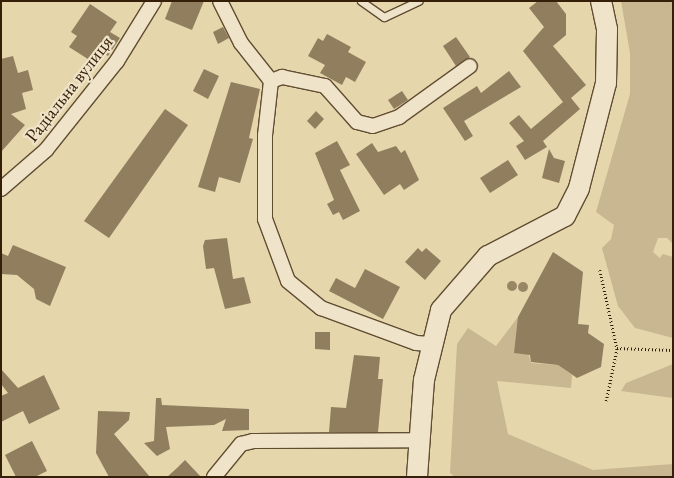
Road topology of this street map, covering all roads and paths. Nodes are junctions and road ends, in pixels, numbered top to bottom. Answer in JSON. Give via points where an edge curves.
{"nodes":[{"id":1,"x":154,"y":1,"type":"edge"},
{"id":2,"x":220,"y":1,"type":"edge"},
{"id":3,"x":361,"y":1,"type":"edge"},
{"id":4,"x":419,"y":1,"type":"edge"},
{"id":5,"x":601,"y":1,"type":"edge"},
{"id":6,"x":470,"y":66,"type":"dead end"},
{"id":7,"x":271,"y":81,"type":"junction"},
{"id":8,"x":1,"y":189,"type":"edge"},
{"id":9,"x":600,"y":270,"type":"dead end"},
{"id":10,"x":430,"y":344,"type":"junction"},
{"id":11,"x":617,"y":348,"type":"junction"},
{"id":12,"x":673,"y":350,"type":"edge"},
{"id":13,"x":606,"y":401,"type":"dead end"},
{"id":14,"x":420,"y":440,"type":"junction"},
{"id":15,"x":214,"y":477,"type":"edge"},
{"id":16,"x":417,"y":477,"type":"edge"}],
"edges":[{"from":1,"to":8,"type":"street","name":"Радіальна вулиця","via":[[117,61],[46,150]]},
{"from":2,"to":7,"type":"street","via":[[241,43]]},
{"from":3,"to":4,"type":"lane","via":[[384,17]]},
{"from":5,"to":10,"type":"main road","via":[[607,29],[606,83],[592,149],[571,204],[565,216],[496,251],[467,274],[440,310]]},
{"from":6,"to":7,"type":"street","via":[[399,117],[373,126],[357,122],[326,86],[288,78]]},
{"from":7,"to":10,"type":"street","via":[[265,135],[265,219],[288,282],[322,308],[416,343]]},
{"from":9,"to":11,"type":"path"},
{"from":10,"to":14,"type":"main road"},
{"from":11,"to":12,"type":"path"},
{"from":11,"to":13,"type":"path"},
{"from":14,"to":15,"type":"street","via":[[253,441],[240,444]]},
{"from":14,"to":16,"type":"main road"}]}
